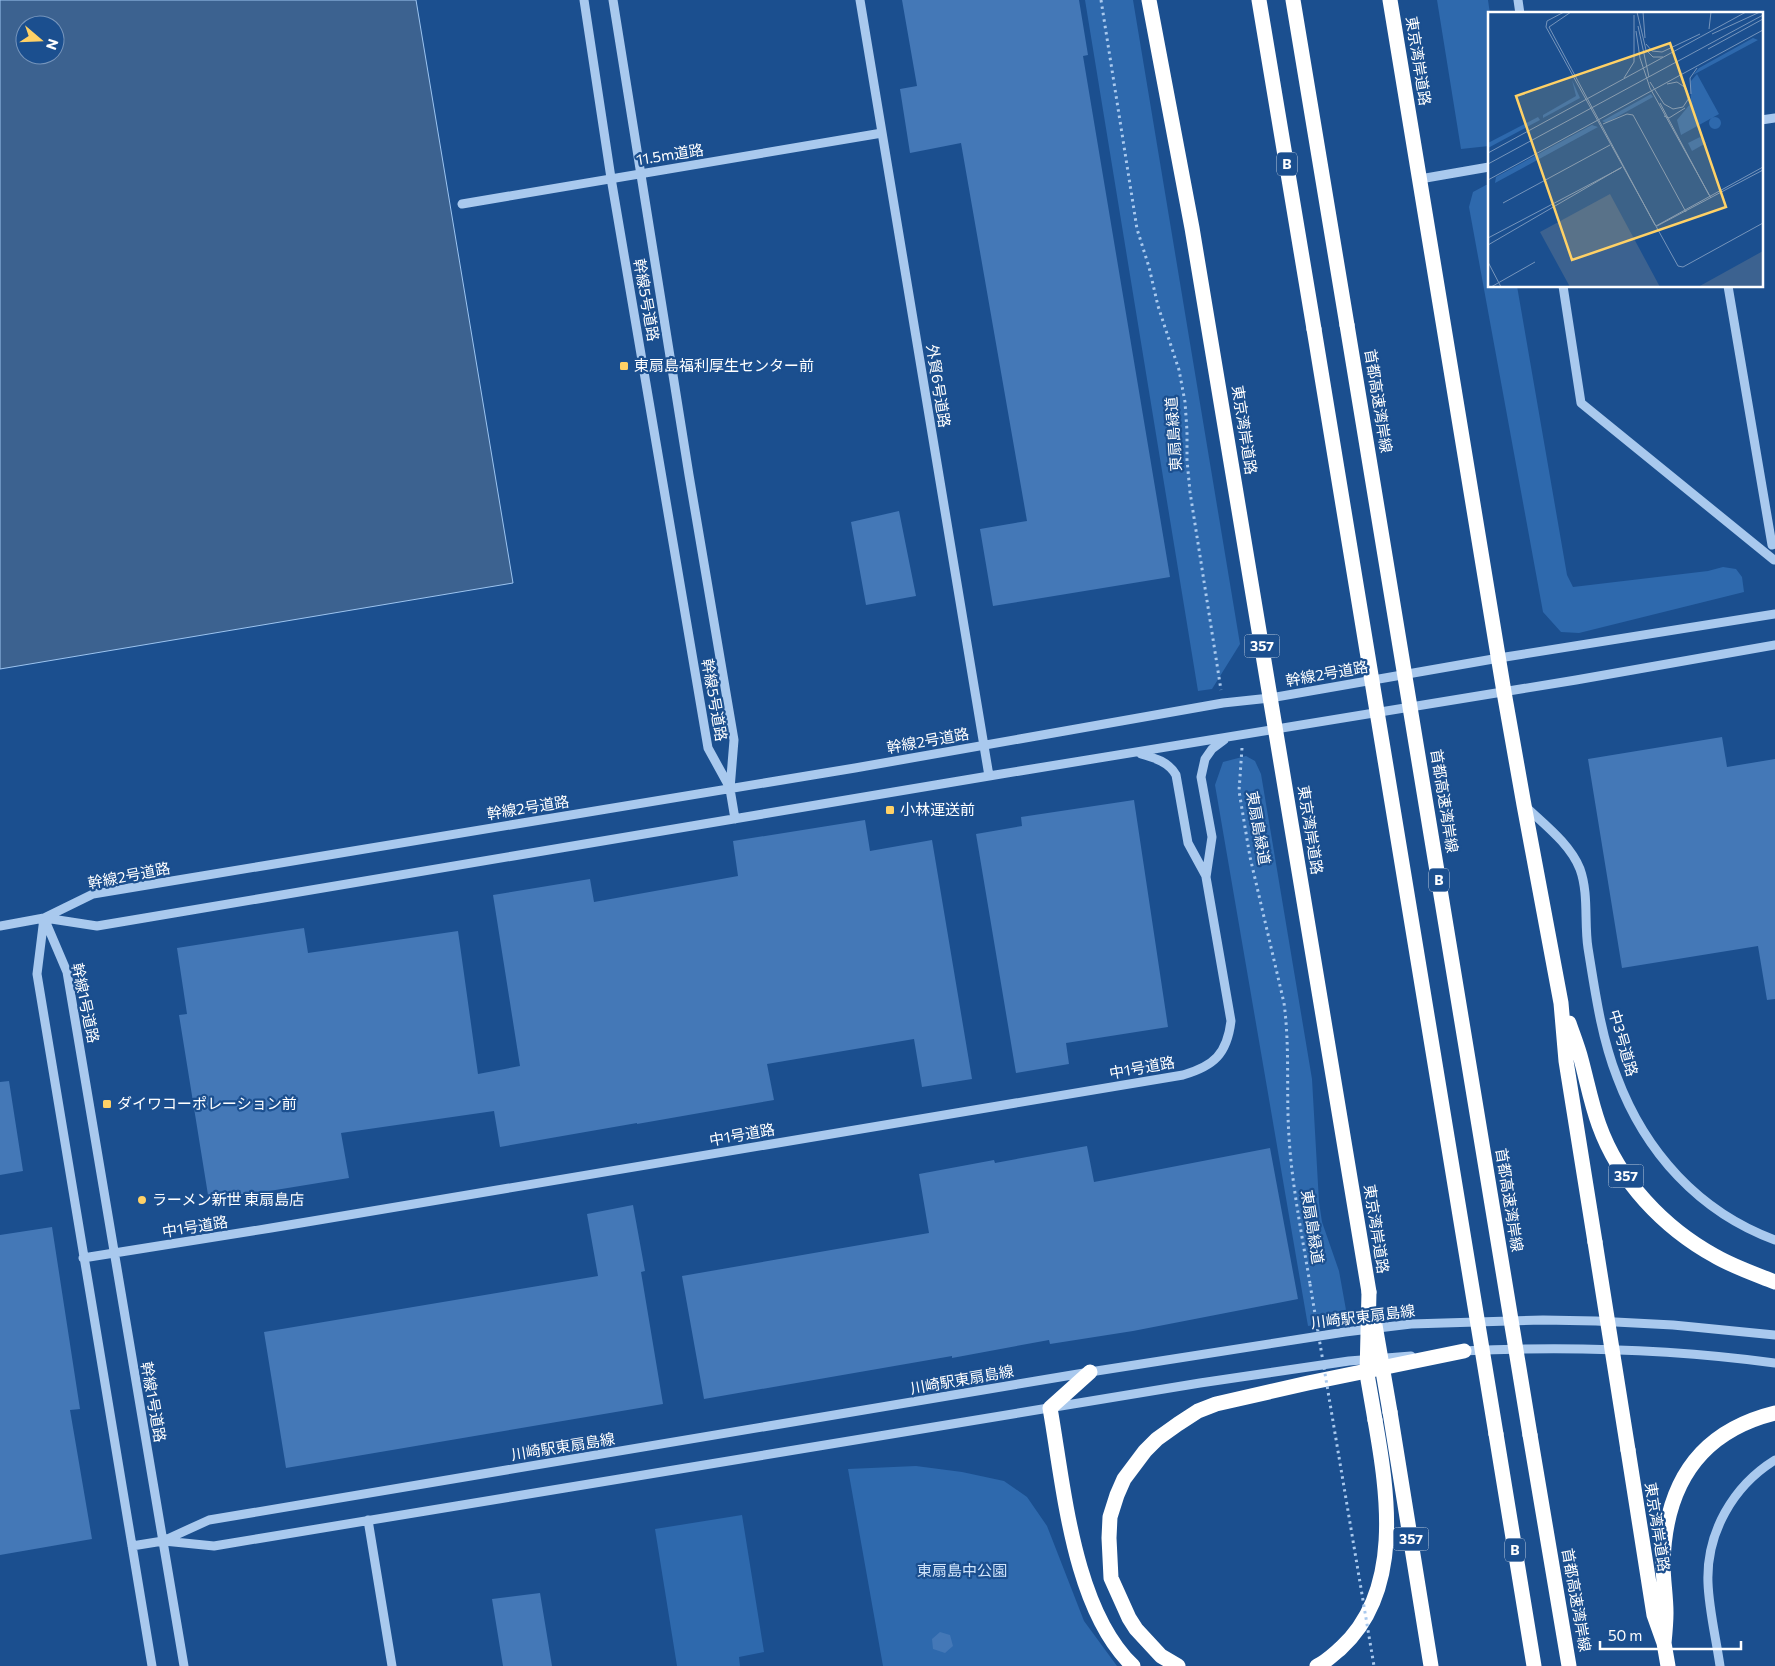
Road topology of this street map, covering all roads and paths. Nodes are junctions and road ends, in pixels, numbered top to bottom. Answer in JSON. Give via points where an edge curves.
{"nodes":[{"id":1,"x":584,"y":0,"type":"edge"},
{"id":2,"x":613,"y":0,"type":"edge"},
{"id":3,"x":860,"y":0,"type":"edge"},
{"id":4,"x":1101,"y":0,"type":"edge"},
{"id":5,"x":1149,"y":0,"type":"edge"},
{"id":6,"x":1259,"y":0,"type":"edge"},
{"id":7,"x":1293,"y":0,"type":"edge"},
{"id":8,"x":1390,"y":0,"type":"edge"},
{"id":9,"x":1775,"y":118,"type":"edge"},
{"id":10,"x":1762,"y":120,"type":"edge"},
{"id":11,"x":882,"y":133,"type":"junction"},
{"id":12,"x":1488,"y":167,"type":"edge"},
{"id":13,"x":642,"y":174,"type":"junction"},
{"id":14,"x":611,"y":178,"type":"junction"},
{"id":15,"x":1420,"y":179,"type":"junction"},
{"id":16,"x":462,"y":204,"type":"dead end"},
{"id":17,"x":1563,"y":288,"type":"edge"},
{"id":18,"x":1728,"y":288,"type":"edge"},
{"id":19,"x":1774,"y":545,"type":"edge"},
{"id":20,"x":1775,"y":562,"type":"edge"},
{"id":21,"x":1775,"y":614,"type":"edge"},
{"id":22,"x":1775,"y":645,"type":"edge"},
{"id":23,"x":1500,"y":658,"type":"junction"},
{"id":24,"x":1504,"y":692,"type":"junction"},
{"id":25,"x":1270,"y":698,"type":"junction"},
{"id":26,"x":1223,"y":703,"type":"junction"},
{"id":27,"x":1275,"y":731,"type":"junction"},
{"id":28,"x":1242,"y":736,"type":"junction"},
{"id":29,"x":1227,"y":738,"type":"junction"},
{"id":30,"x":984,"y":746,"type":"junction"},
{"id":31,"x":1138,"y":753,"type":"junction"},
{"id":32,"x":989,"y":776,"type":"junction"},
{"id":33,"x":730,"y":789,"type":"junction"},
{"id":34,"x":1524,"y":805,"type":"junction"},
{"id":35,"x":735,"y":819,"type":"junction"},
{"id":36,"x":1206,"y":877,"type":"junction"},
{"id":37,"x":44,"y":918,"type":"junction"},
{"id":38,"x":0,"y":926,"type":"edge"},
{"id":39,"x":1561,"y":1003,"type":"junction"},
{"id":40,"x":1775,"y":1240,"type":"edge"},
{"id":41,"x":114,"y":1254,"type":"junction"},
{"id":42,"x":83,"y":1258,"type":"junction"},
{"id":43,"x":1775,"y":1282,"type":"edge"},
{"id":44,"x":1369,"y":1292,"type":"junction"},
{"id":45,"x":1775,"y":1335,"type":"edge"},
{"id":46,"x":1464,"y":1351,"type":"junction"},
{"id":47,"x":1775,"y":1363,"type":"edge"},
{"id":48,"x":1090,"y":1372,"type":"junction"},
{"id":49,"x":1050,"y":1408,"type":"junction"},
{"id":50,"x":1775,"y":1414,"type":"edge"},
{"id":51,"x":1775,"y":1460,"type":"edge"},
{"id":52,"x":368,"y":1520,"type":"junction"},
{"id":53,"x":163,"y":1541,"type":"junction"},
{"id":54,"x":132,"y":1546,"type":"junction"},
{"id":55,"x":1664,"y":1643,"type":"junction"},
{"id":56,"x":152,"y":1666,"type":"edge"},
{"id":57,"x":184,"y":1666,"type":"edge"},
{"id":58,"x":392,"y":1666,"type":"edge"},
{"id":59,"x":1133,"y":1666,"type":"edge"},
{"id":60,"x":1178,"y":1666,"type":"edge"},
{"id":61,"x":1317,"y":1666,"type":"edge"},
{"id":62,"x":1374,"y":1666,"type":"edge"},
{"id":63,"x":1431,"y":1666,"type":"edge"},
{"id":64,"x":1534,"y":1666,"type":"edge"},
{"id":65,"x":1569,"y":1666,"type":"edge"},
{"id":66,"x":1668,"y":1666,"type":"edge"},
{"id":67,"x":1720,"y":1666,"type":"edge"}],
"edges":[{"from":1,"to":14,"type":"street","name":"幹線5号道路"},
{"from":2,"to":13,"type":"street","name":"幹線5号道路"},
{"from":3,"to":11,"type":"street","name":"外貿6号道路"},
{"from":4,"to":26,"type":"path","name":"東扇島緑道","via":[[1137,229],[1177,361],[1185,402],[1190,492]]},
{"from":5,"to":25,"type":"highway","name":"東京湾岸道路","number":"357","via":[[1192,228]]},
{"from":6,"to":64,"type":"highway","number":"B","bridge":true},
{"from":7,"to":65,"type":"highway","name":"首都高速湾岸線","number":"B","bridge":true},
{"from":8,"to":15,"type":"highway","name":"東京湾岸道路","number":"357"},
{"from":9,"to":10,"type":"street"},
{"from":11,"to":13,"type":"street","name":"11.5m道路"},
{"from":11,"to":30,"type":"street","name":"外貿6号道路"},
{"from":12,"to":15,"type":"street"},
{"from":13,"to":14,"type":"street","name":"11.5m道路"},
{"from":13,"to":33,"type":"street","name":"幹線5号道路","via":[[734,740]]},
{"from":14,"to":16,"type":"street","name":"11.5m道路"},
{"from":14,"to":33,"type":"street","name":"幹線5号道路","via":[[708,748]]},
{"from":15,"to":23,"type":"highway","name":"東京湾岸道路","number":"357"},
{"from":17,"to":20,"type":"street","via":[[1581,403]]},
{"from":18,"to":19,"type":"street"},
{"from":19,"to":20,"type":"street"},
{"from":21,"to":23,"type":"street","name":"幹線2号道路"},
{"from":22,"to":24,"type":"street"},
{"from":23,"to":24,"type":"highway","name":"東京湾岸道路","number":"357"},
{"from":23,"to":25,"type":"street","name":"幹線2号道路"},
{"from":24,"to":27,"type":"street"},
{"from":24,"to":34,"type":"highway","name":"東京湾岸道路","number":"357"},
{"from":25,"to":26,"type":"street","name":"幹線2号道路"},
{"from":25,"to":27,"type":"highway","name":"東京湾岸道路","number":"357"},
{"from":26,"to":30,"type":"street","name":"幹線2号道路"},
{"from":27,"to":28,"type":"street"},
{"from":27,"to":44,"type":"highway","name":"東京湾岸道路","number":"357"},
{"from":28,"to":29,"type":"street"},
{"from":28,"to":62,"type":"path","name":"東扇島緑道","bridge":true,"via":[[1239,791],[1287,1027],[1291,1169]]},
{"from":29,"to":31,"type":"street"},
{"from":29,"to":36,"type":"street","name":"中1号道路","via":[[1212,749],[1202,767],[1212,837]]},
{"from":30,"to":32,"type":"street","name":"外貿6号道路"},
{"from":30,"to":33,"type":"street","name":"幹線2号道路"},
{"from":31,"to":32,"type":"street"},
{"from":31,"to":36,"type":"street","name":"中1号道路","via":[[1163,762],[1174,770],[1188,843]]},
{"from":32,"to":35,"type":"street"},
{"from":33,"to":35,"type":"street"},
{"from":33,"to":37,"type":"street","name":"幹線2号道路","via":[[93,894]]},
{"from":34,"to":39,"type":"highway","name":"東京湾岸道路","number":"357"},
{"from":34,"to":40,"type":"street","name":"中3号道路","via":[[1570,852],[1580,871],[1588,945],[1603,1028],[1616,1076],[1642,1129],[1672,1171],[1703,1200],[1726,1216]]},
{"from":35,"to":37,"type":"street","via":[[97,926]]},
{"from":36,"to":41,"type":"street","name":"中1号道路","via":[[1231,1021],[1222,1051],[1210,1065],[1200,1070]]},
{"from":37,"to":38,"type":"street"},
{"from":37,"to":41,"type":"street","name":"幹線1号道路","via":[[67,972]]},
{"from":37,"to":42,"type":"street","via":[[37,974]]},
{"from":39,"to":43,"type":"highway","number":"357","via":[[1581,1057],[1600,1127],[1614,1159],[1631,1184],[1662,1218],[1696,1245]]},
{"from":39,"to":55,"type":"highway","name":"東京湾岸道路","number":"357","bridge":true,"via":[[1566,1061],[1654,1615]]},
{"from":41,"to":42,"type":"street","name":"中1号道路"},
{"from":41,"to":53,"type":"street","name":"幹線1号道路"},
{"from":42,"to":54,"type":"street"},
{"from":44,"to":61,"type":"highway","bridge":true,"via":[[1367,1374],[1385,1498],[1384,1554],[1378,1591],[1360,1626],[1349,1641]]},
{"from":44,"to":63,"type":"highway","name":"東京湾岸道路","number":"357","bridge":true},
{"from":45,"to":48,"type":"street","name":"川崎駅東扇島線","via":[[1596,1321],[1411,1324]]},
{"from":46,"to":47,"type":"street","name":"川崎駅東扇島線","via":[[1597,1349],[1694,1354]]},
{"from":46,"to":49,"type":"street","name":"川崎駅東扇島線","via":[[1349,1361]]},
{"from":46,"to":60,"type":"highway","via":[[1216,1404],[1178,1424],[1145,1451],[1124,1479],[1110,1517],[1111,1578],[1136,1629],[1161,1656]]},
{"from":48,"to":49,"type":"highway"},
{"from":48,"to":53,"type":"street","name":"川崎駅東扇島線","via":[[209,1520]]},
{"from":49,"to":52,"type":"street","name":"川崎駅東扇島線"},
{"from":49,"to":59,"type":"highway","via":[[1073,1543],[1086,1586],[1095,1612]]},
{"from":50,"to":55,"type":"highway","number":"357","via":[[1746,1422],[1716,1439],[1686,1472],[1678,1487],[1668,1522],[1663,1561]]},
{"from":51,"to":67,"type":"street","via":[[1739,1492],[1724,1514],[1715,1538],[1708,1580]]},
{"from":52,"to":53,"type":"street","name":"川崎駅東扇島線","via":[[214,1546]]},
{"from":52,"to":58,"type":"street"},
{"from":53,"to":54,"type":"street","name":"川崎駅東扇島線"},
{"from":53,"to":57,"type":"street","name":"幹線1号道路"},
{"from":54,"to":56,"type":"street"},
{"from":55,"to":66,"type":"highway","name":"東京湾岸道路","number":"357"}]}
